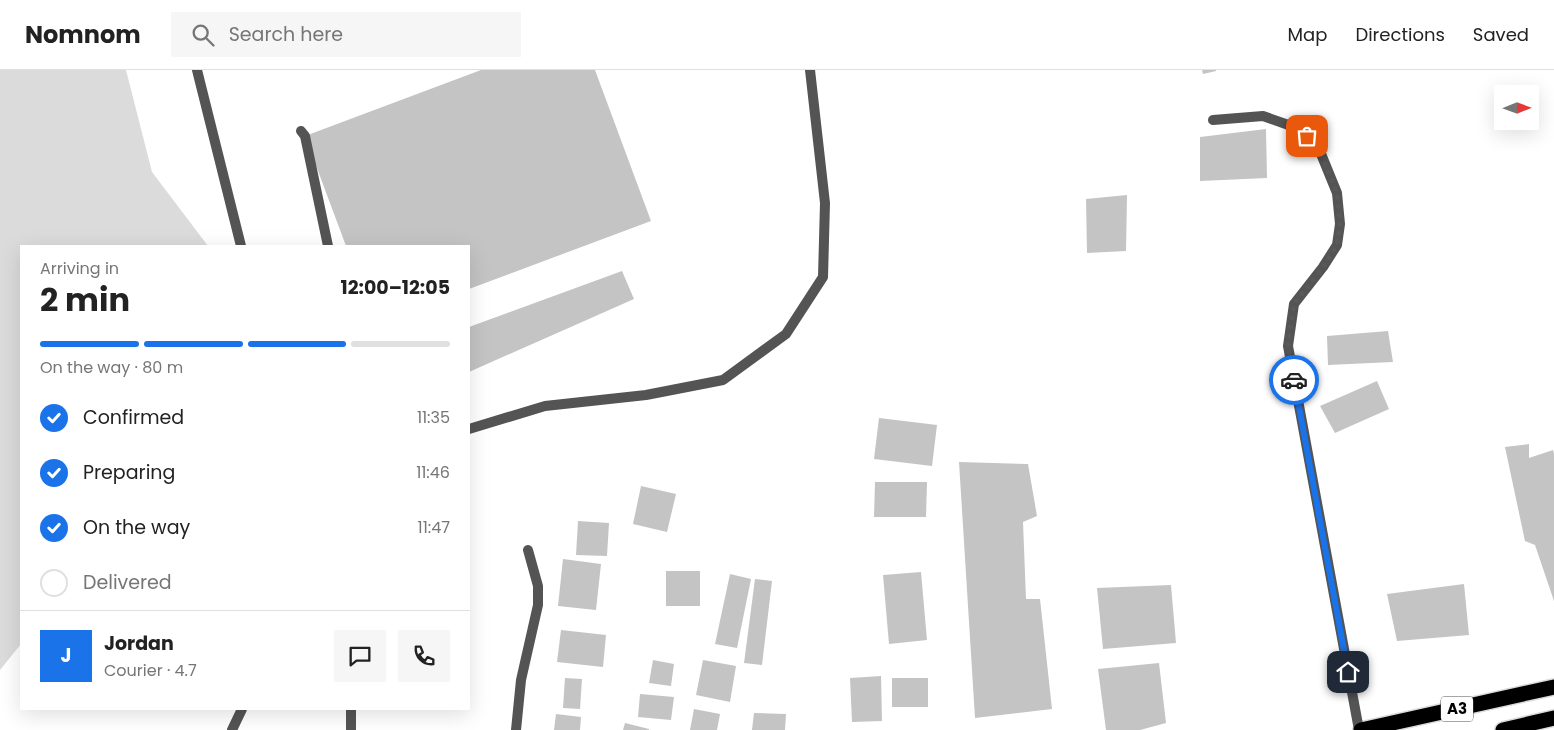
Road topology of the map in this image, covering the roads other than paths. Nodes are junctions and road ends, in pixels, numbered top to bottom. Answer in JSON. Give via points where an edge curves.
{"nodes":[{"id":1,"x":196,"y":70,"type":"edge"},
{"id":2,"x":810,"y":70,"type":"edge"},
{"id":3,"x":1213,"y":120,"type":"dead end"},
{"id":4,"x":302,"y":131,"type":"dead end"},
{"id":5,"x":241,"y":245,"type":"edge"},
{"id":6,"x":328,"y":245,"type":"edge"},
{"id":7,"x":470,"y":428,"type":"edge"},
{"id":8,"x":528,"y":550,"type":"dead end"},
{"id":9,"x":1554,"y":687,"type":"edge"},
{"id":10,"x":242,"y":710,"type":"edge"},
{"id":11,"x":351,"y":710,"type":"edge"},
{"id":12,"x":1554,"y":718,"type":"edge"},
{"id":13,"x":232,"y":730,"type":"edge"},
{"id":14,"x":351,"y":730,"type":"edge"},
{"id":15,"x":516,"y":730,"type":"edge"},
{"id":16,"x":1360,"y":730,"type":"edge"},
{"id":17,"x":1503,"y":730,"type":"edge"}],
"edges":[{"from":1,"to":5,"type":"street"},
{"from":2,"to":7,"type":"street","via":[[825,203],[823,278],[786,334],[723,380],[646,395],[545,406]]},
{"from":3,"to":16,"type":"street","via":[[1263,116],[1297,128],[1317,144],[1337,193],[1340,224],[1337,245],[1294,304],[1288,346]]},
{"from":4,"to":6,"type":"street"},
{"from":8,"to":15,"type":"street","via":[[538,586],[538,605],[521,680]]},
{"from":9,"to":16,"type":"highway","number":"A3"},
{"from":10,"to":13,"type":"street"},
{"from":11,"to":14,"type":"street"},
{"from":12,"to":17,"type":"highway"}]}
